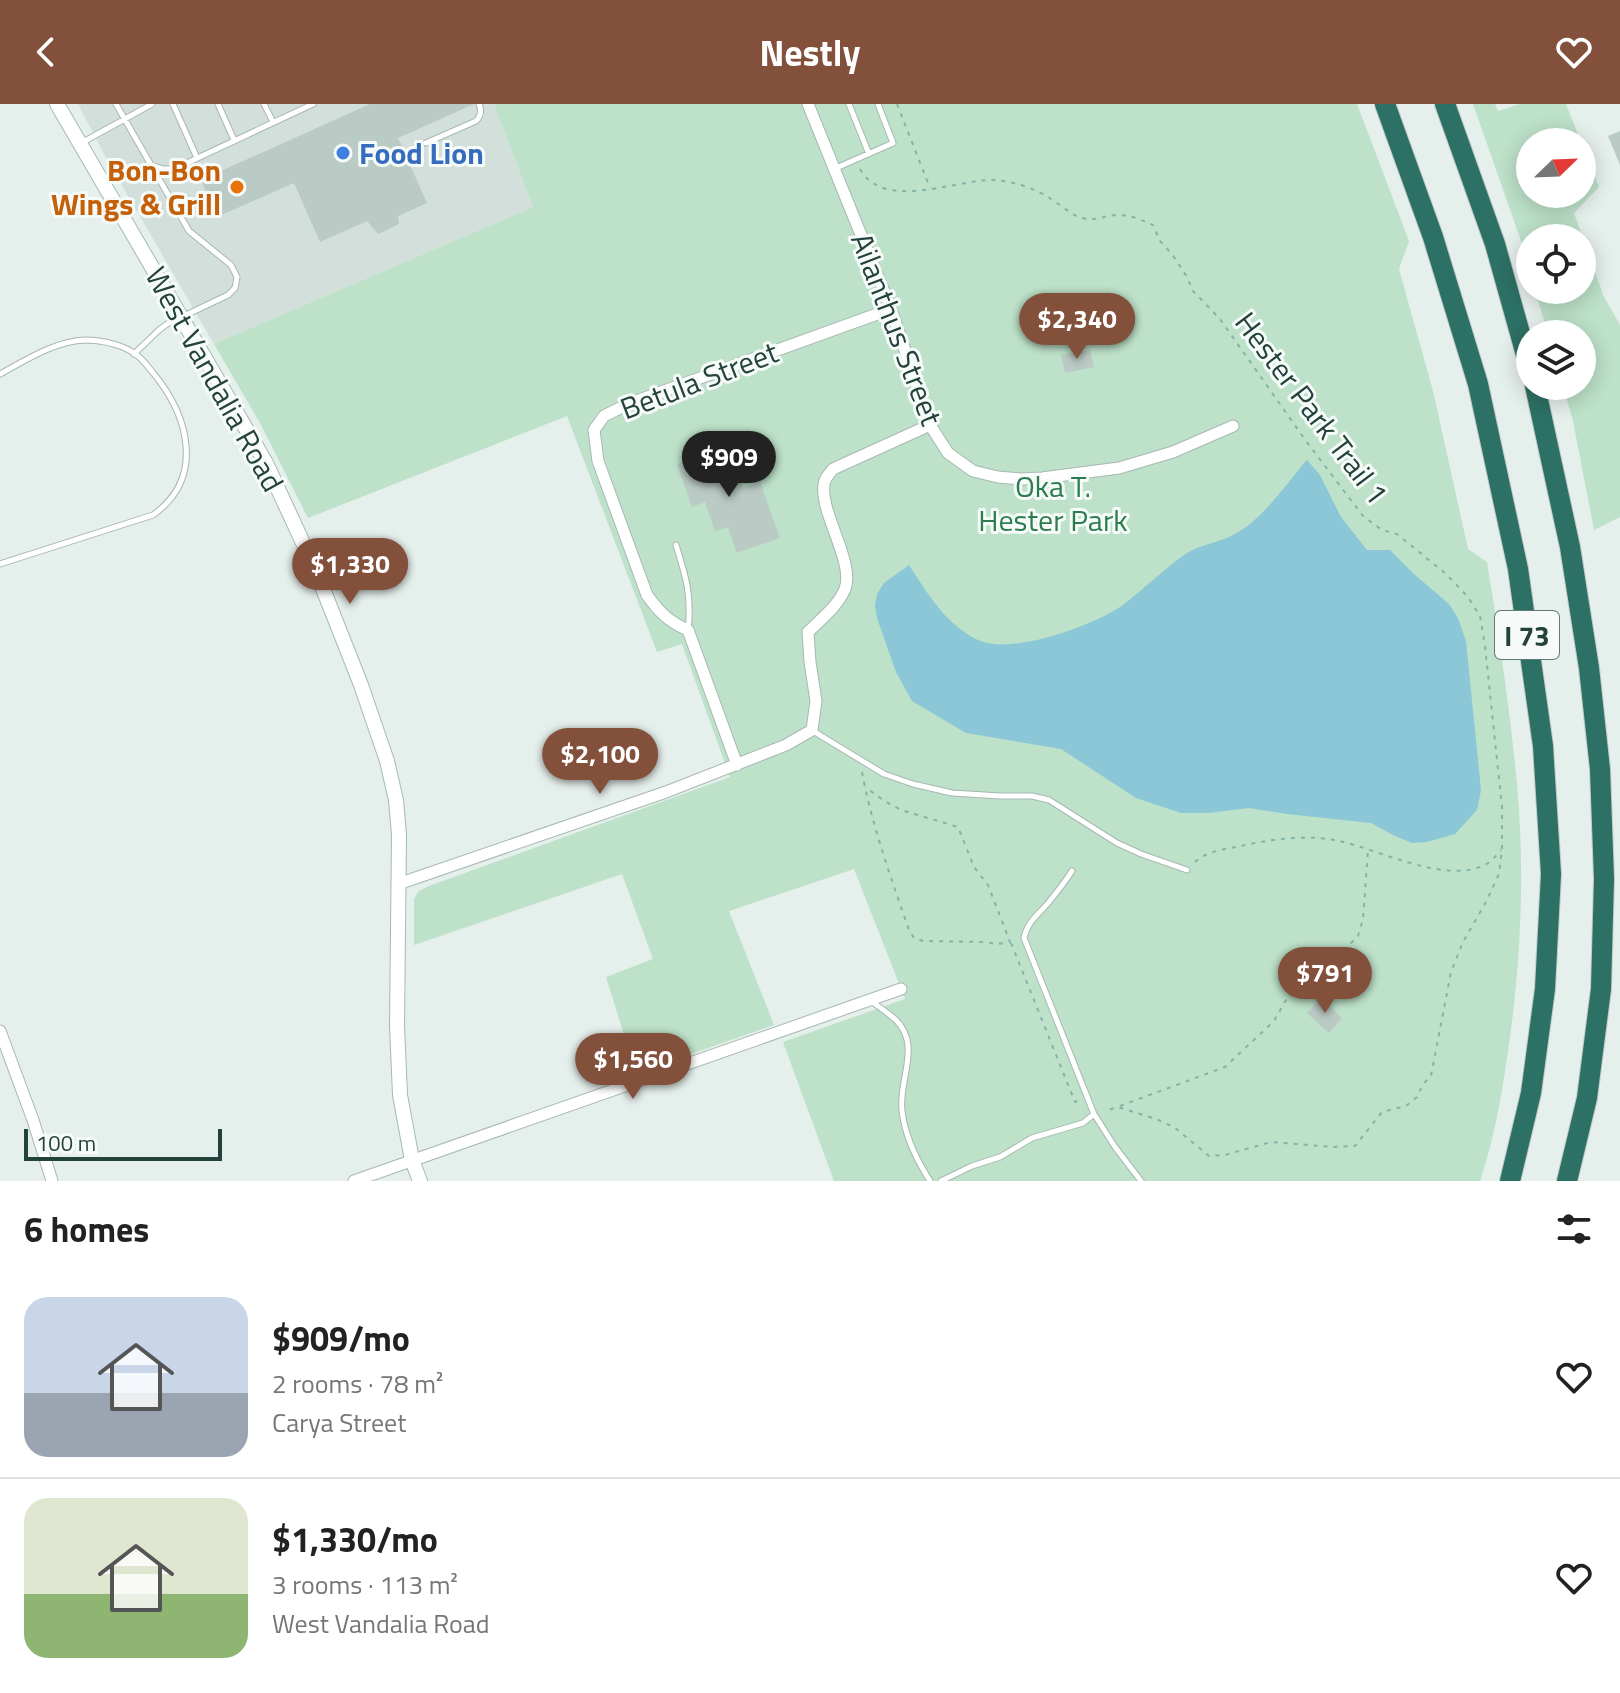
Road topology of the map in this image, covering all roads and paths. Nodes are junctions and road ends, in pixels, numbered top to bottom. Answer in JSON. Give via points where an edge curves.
{"nodes":[{"id":1,"x":57,"y":104,"type":"edge"},
{"id":2,"x":116,"y":104,"type":"edge"},
{"id":3,"x":152,"y":104,"type":"edge"},
{"id":4,"x":173,"y":104,"type":"edge"},
{"id":5,"x":218,"y":104,"type":"edge"},
{"id":6,"x":264,"y":104,"type":"edge"},
{"id":7,"x":312,"y":104,"type":"edge"},
{"id":8,"x":479,"y":104,"type":"edge"},
{"id":9,"x":808,"y":104,"type":"edge"},
{"id":10,"x":849,"y":104,"type":"edge"},
{"id":11,"x":878,"y":104,"type":"edge"},
{"id":12,"x":897,"y":104,"type":"edge"},
{"id":13,"x":1385,"y":104,"type":"edge"},
{"id":14,"x":1445,"y":104,"type":"edge"},
{"id":15,"x":125,"y":119,"type":"junction"},
{"id":16,"x":273,"y":122,"type":"junction"},
{"id":17,"x":234,"y":140,"type":"junction"},
{"id":18,"x":426,"y":143,"type":"dead end"},
{"id":19,"x":80,"y":144,"type":"junction"},
{"id":20,"x":869,"y":154,"type":"junction"},
{"id":21,"x":197,"y":158,"type":"junction"},
{"id":22,"x":151,"y":165,"type":"junction"},
{"id":23,"x":834,"y":169,"type":"junction"},
{"id":24,"x":860,"y":169,"type":"dead end"},
{"id":25,"x":930,"y":189,"type":"junction"},
{"id":26,"x":891,"y":309,"type":"junction"},
{"id":27,"x":182,"y":318,"type":"junction"},
{"id":28,"x":1516,"y":320,"type":"edge"},
{"id":29,"x":134,"y":354,"type":"junction"},
{"id":30,"x":0,"y":374,"type":"edge"},
{"id":31,"x":1538,"y":400,"type":"edge"},
{"id":32,"x":930,"y":425,"type":"junction"},
{"id":33,"x":1233,"y":426,"type":"dead end"},
{"id":34,"x":676,"y":545,"type":"dead end"},
{"id":35,"x":0,"y":564,"type":"edge"},
{"id":36,"x":688,"y":630,"type":"junction"},
{"id":37,"x":812,"y":730,"type":"junction"},
{"id":38,"x":860,"y":759,"type":"junction"},
{"id":39,"x":737,"y":765,"type":"junction"},
{"id":40,"x":865,"y":787,"type":"junction"},
{"id":41,"x":1502,"y":849,"type":"junction"},
{"id":42,"x":1368,"y":850,"type":"junction"},
{"id":43,"x":1187,"y":870,"type":"joint"},
{"id":44,"x":1072,"y":871,"type":"dead end"},
{"id":45,"x":398,"y":884,"type":"junction"},
{"id":46,"x":1010,"y":942,"type":"junction"},
{"id":47,"x":901,"y":989,"type":"dead end"},
{"id":48,"x":870,"y":1000,"type":"junction"},
{"id":49,"x":0,"y":1031,"type":"edge"},
{"id":50,"x":1087,"y":1097,"type":"junction"},
{"id":51,"x":1118,"y":1107,"type":"junction"},
{"id":52,"x":1094,"y":1114,"type":"junction"},
{"id":53,"x":412,"y":1160,"type":"junction"},
{"id":54,"x":52,"y":1181,"type":"edge"},
{"id":55,"x":354,"y":1181,"type":"edge"},
{"id":56,"x":420,"y":1181,"type":"edge"},
{"id":57,"x":930,"y":1181,"type":"edge"},
{"id":58,"x":941,"y":1181,"type":"edge"},
{"id":59,"x":1141,"y":1181,"type":"edge"},
{"id":60,"x":1510,"y":1181,"type":"edge"},
{"id":61,"x":1567,"y":1181,"type":"edge"}],
"edges":[{"from":1,"to":19,"type":"street","name":"West Vandalia Road"},
{"from":2,"to":15,"type":"lane"},
{"from":3,"to":15,"type":"lane"},
{"from":4,"to":21,"type":"lane"},
{"from":5,"to":17,"type":"lane"},
{"from":6,"to":16,"type":"lane"},
{"from":7,"to":16,"type":"lane"},
{"from":8,"to":18,"type":"lane","via":[[476,121]]},
{"from":9,"to":23,"type":"street","name":"Ailanthus Street"},
{"from":10,"to":20,"type":"lane"},
{"from":11,"to":20,"type":"lane","via":[[893,143]]},
{"from":12,"to":25,"type":"path"},
{"from":13,"to":60,"type":"highway","number":"I 73","via":[[1478,384],[1518,569],[1543,746],[1551,874],[1545,989],[1531,1093]]},
{"from":14,"to":28,"type":"highway"},
{"from":15,"to":19,"type":"lane"},
{"from":15,"to":22,"type":"lane"},
{"from":16,"to":17,"type":"lane"},
{"from":17,"to":21,"type":"lane"},
{"from":19,"to":27,"type":"street","name":"West Vandalia Road"},
{"from":20,"to":23,"type":"lane"},
{"from":21,"to":22,"type":"lane","via":[[174,169]]},
{"from":22,"to":27,"type":"lane","via":[[189,231],[231,265],[237,277],[228,295]]},
{"from":23,"to":26,"type":"street","name":"Ailanthus Street"},
{"from":24,"to":25,"type":"path","name":"Hester Park Trail 1","via":[[866,179],[892,190]]},
{"from":25,"to":41,"type":"path","name":"Hester Park Trail 1","via":[[992,180],[1021,185],[1079,218],[1117,215],[1153,225],[1193,291],[1220,319],[1363,516],[1397,534],[1446,574],[1480,616]]},
{"from":26,"to":32,"type":"street","name":"Ailanthus Street"},
{"from":26,"to":36,"type":"street","name":"Betula Street","via":[[628,404],[604,416],[594,430],[598,461],[647,595],[660,613]]},
{"from":27,"to":29,"type":"lane","via":[[159,330]]},
{"from":27,"to":45,"type":"street","name":"West Vandalia Road","via":[[266,463],[361,685],[396,800]]},
{"from":29,"to":30,"type":"lane","via":[[109,343],[67,342]]},
{"from":29,"to":35,"type":"lane","via":[[164,387],[179,415],[187,463],[181,484],[153,515]]},
{"from":31,"to":61,"type":"highway","number":"I 73","via":[[1570,547],[1600,769],[1601,989],[1587,1098]]},
{"from":32,"to":33,"type":"street","name":"Ailanthus Street","via":[[948,453],[973,471],[1021,479],[1119,468]]},
{"from":32,"to":37,"type":"street","via":[[833,469],[824,483],[847,585],[840,600],[808,632],[816,701]]},
{"from":34,"to":36,"type":"lane","via":[[691,606]]},
{"from":36,"to":39,"type":"street"},
{"from":37,"to":38,"type":"lane"},
{"from":37,"to":39,"type":"street"},
{"from":38,"to":40,"type":"path"},
{"from":38,"to":43,"type":"lane","via":[[884,774],[952,793],[1049,800],[1117,843]]},
{"from":39,"to":45,"type":"street"},
{"from":40,"to":46,"type":"path","via":[[901,810],[958,827]]},
{"from":40,"to":46,"type":"path","via":[[914,938]]},
{"from":41,"to":42,"type":"path","via":[[1489,862],[1458,871]]},
{"from":41,"to":51,"type":"path","name":"Hester Park Trail 1","via":[[1499,874],[1451,972],[1431,1076],[1406,1106],[1382,1112],[1355,1146],[1271,1142],[1209,1156],[1174,1127]]},
{"from":42,"to":43,"type":"path","via":[[1306,838],[1263,841],[1202,856]]},
{"from":42,"to":51,"type":"path","via":[[1358,936],[1290,993],[1274,1021],[1225,1067]]},
{"from":44,"to":50,"type":"lane","via":[[1031,921],[1024,938]]},
{"from":45,"to":53,"type":"street","name":"West Vandalia Road","via":[[400,1095]]},
{"from":46,"to":50,"type":"path","via":[[1075,1102]]},
{"from":47,"to":48,"type":"street"},
{"from":48,"to":53,"type":"street"},
{"from":48,"to":57,"type":"lane","via":[[896,1020],[908,1039],[902,1109],[911,1148]]},
{"from":49,"to":54,"type":"street"},
{"from":50,"to":52,"type":"lane"},
{"from":51,"to":52,"type":"path"},
{"from":52,"to":58,"type":"lane"},
{"from":52,"to":59,"type":"lane"},
{"from":53,"to":55,"type":"street"},
{"from":53,"to":56,"type":"street","name":"West Vandalia Road"}]}
